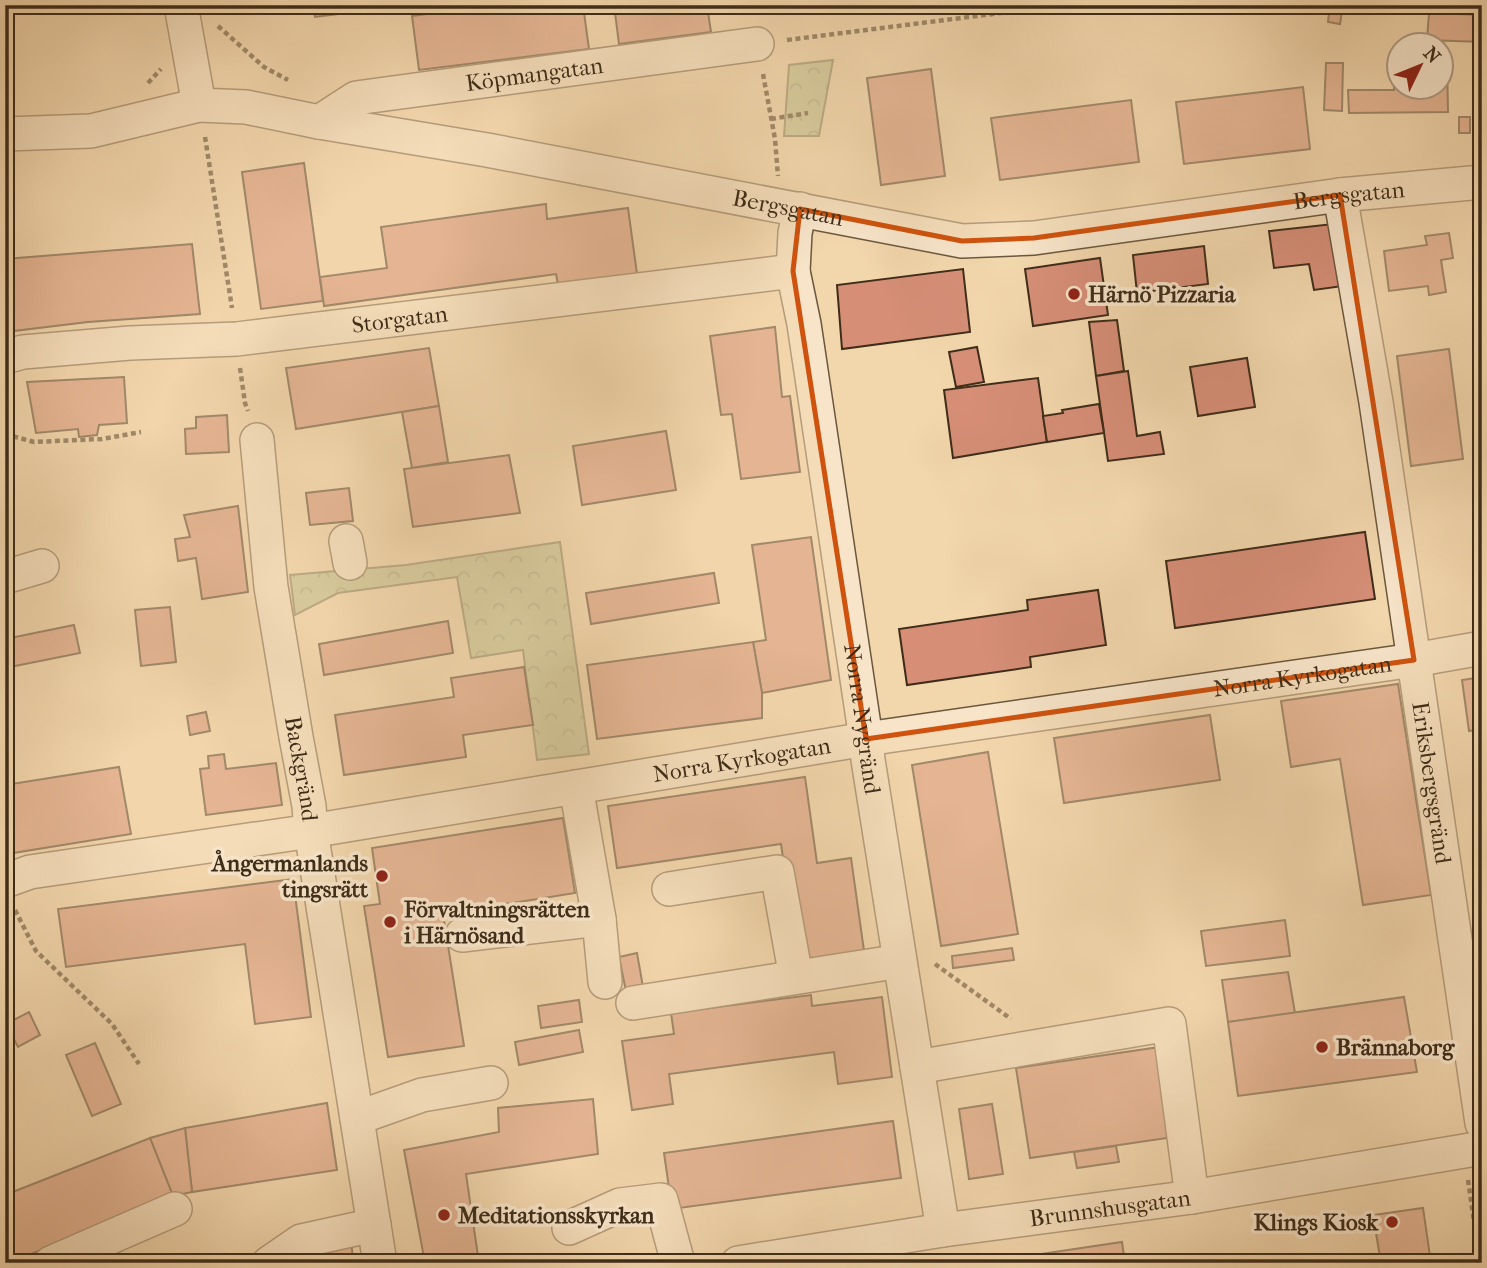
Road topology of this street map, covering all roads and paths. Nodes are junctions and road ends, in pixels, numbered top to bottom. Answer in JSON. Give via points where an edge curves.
{"nodes":[{"id":1,"x":1003,"y":5,"type":"edge"},
{"id":2,"x":1064,"y":5,"type":"edge"},
{"id":3,"x":195,"y":12,"type":"edge"},
{"id":4,"x":1003,"y":13,"type":"junction"},
{"id":5,"x":757,"y":44,"type":"junction"},
{"id":6,"x":166,"y":63,"type":"dead end"},
{"id":7,"x":296,"y":85,"type":"dead end"},
{"id":8,"x":141,"y":91,"type":"dead end"},
{"id":9,"x":199,"y":105,"type":"junction"},
{"id":10,"x":808,"y":113,"type":"dead end"},
{"id":11,"x":771,"y":119,"type":"junction"},
{"id":12,"x":319,"y":122,"type":"junction"},
{"id":13,"x":5,"y":134,"type":"edge"},
{"id":14,"x":779,"y":170,"type":"dead end"},
{"id":15,"x":1482,"y":182,"type":"edge"},
{"id":16,"x":1340,"y":195,"type":"junction"},
{"id":17,"x":800,"y":209,"type":"junction"},
{"id":18,"x":793,"y":271,"type":"junction"},
{"id":19,"x":229,"y":291,"type":"dead end"},
{"id":20,"x":5,"y":357,"type":"edge"},
{"id":21,"x":240,"y":368,"type":"dead end"},
{"id":22,"x":245,"y":403,"type":"dead end"},
{"id":23,"x":141,"y":432,"type":"dead end"},
{"id":24,"x":5,"y":434,"type":"edge"},
{"id":25,"x":257,"y":440,"type":"dead end"},
{"id":26,"x":42,"y":566,"type":"dead end"},
{"id":27,"x":5,"y":577,"type":"edge"},
{"id":28,"x":1482,"y":648,"type":"edge"},
{"id":29,"x":1414,"y":660,"type":"junction"},
{"id":30,"x":866,"y":739,"type":"junction"},
{"id":31,"x":576,"y":787,"type":"junction"},
{"id":32,"x":311,"y":831,"type":"junction"},
{"id":33,"x":669,"y":889,"type":"dead end"},
{"id":34,"x":10,"y":894,"type":"edge"},
{"id":35,"x":599,"y":919,"type":"junction"},
{"id":36,"x":462,"y":935,"type":"dead end"},
{"id":37,"x":899,"y":957,"type":"junction"},
{"id":38,"x":935,"y":964,"type":"dead end"},
{"id":39,"x":796,"y":977,"type":"junction"},
{"id":40,"x":606,"y":982,"type":"dead end"},
{"id":41,"x":633,"y":1003,"type":"dead end"},
{"id":42,"x":1046,"y":1045,"type":"junction"},
{"id":43,"x":139,"y":1064,"type":"dead end"},
{"id":44,"x":917,"y":1068,"type":"junction"},
{"id":45,"x":491,"y":1083,"type":"dead end"},
{"id":46,"x":356,"y":1118,"type":"junction"},
{"id":47,"x":1482,"y":1123,"type":"edge"},
{"id":48,"x":1482,"y":1148,"type":"edge"},
{"id":49,"x":1192,"y":1197,"type":"junction"},
{"id":50,"x":175,"y":1209,"type":"dead end"},
{"id":51,"x":1472,"y":1209,"type":"dead end"},
{"id":52,"x":1482,"y":1209,"type":"edge"},
{"id":53,"x":374,"y":1225,"type":"junction"},
{"id":54,"x":569,"y":1228,"type":"dead end"},
{"id":55,"x":943,"y":1230,"type":"junction"},
{"id":56,"x":51,"y":1263,"type":"edge"},
{"id":57,"x":269,"y":1263,"type":"edge"},
{"id":58,"x":380,"y":1263,"type":"edge"},
{"id":59,"x":678,"y":1263,"type":"edge"},
{"id":60,"x":738,"y":1263,"type":"edge"}],
"edges":[{"from":1,"to":4,"type":"path"},
{"from":2,"to":4,"type":"path"},
{"from":3,"to":7,"type":"path","via":[[264,67]]},
{"from":3,"to":9,"type":"street"},
{"from":4,"to":5,"type":"path"},
{"from":5,"to":11,"type":"path"},
{"from":5,"to":12,"type":"street","name":"Köpmangatan","via":[[356,97]]},
{"from":6,"to":8,"type":"path"},
{"from":9,"to":12,"type":"street","name":"Bergsgatan","via":[[246,107]]},
{"from":9,"to":13,"type":"street","via":[[90,131]]},
{"from":9,"to":19,"type":"path"},
{"from":10,"to":11,"type":"path"},
{"from":11,"to":14,"type":"path"},
{"from":12,"to":17,"type":"street","name":"Bergsgatan"},
{"from":15,"to":16,"type":"street","name":"Bergsgatan"},
{"from":16,"to":17,"type":"street","name":"Bergsgatan","via":[[1034,238],[962,241]]},
{"from":16,"to":29,"type":"street","name":"Eriksbergsgränd"},
{"from":17,"to":18,"type":"street","name":"Norra Nygränd"},
{"from":18,"to":20,"type":"street","name":"Storgatan","via":[[237,339],[117,344]]},
{"from":18,"to":30,"type":"street","name":"Norra Nygränd"},
{"from":21,"to":22,"type":"path"},
{"from":23,"to":24,"type":"path","via":[[34,442]]},
{"from":25,"to":32,"type":"street","name":"Backgränd","via":[[271,587]]},
{"from":26,"to":27,"type":"street"},
{"from":28,"to":29,"type":"street","name":"Norra Kyrkogatan"},
{"from":29,"to":30,"type":"street","name":"Norra Kyrkogatan"},
{"from":29,"to":47,"type":"street","name":"Eriksbergsgränd"},
{"from":30,"to":31,"type":"street","name":"Norra Kyrkogatan"},
{"from":30,"to":37,"type":"street","name":"Norra Nygränd"},
{"from":31,"to":32,"type":"street","name":"Norra Kyrkogatan"},
{"from":31,"to":35,"type":"street"},
{"from":32,"to":34,"type":"street","name":"Norra Kyrkogatan","via":[[30,872]]},
{"from":32,"to":46,"type":"street","name":"Backgränd"},
{"from":33,"to":39,"type":"street","via":[[777,872]]},
{"from":34,"to":43,"type":"path","via":[[36,951],[112,1024]]},
{"from":35,"to":36,"type":"street"},
{"from":35,"to":40,"type":"street"},
{"from":37,"to":39,"type":"street"},
{"from":37,"to":44,"type":"street","name":"Norra Nygränd"},
{"from":38,"to":42,"type":"path"},
{"from":39,"to":41,"type":"street"},
{"from":42,"to":44,"type":"street"},
{"from":42,"to":49,"type":"street","via":[[1169,1024]]},
{"from":44,"to":55,"type":"street","name":"Norra Nygränd"},
{"from":45,"to":46,"type":"street","via":[[422,1095]]},
{"from":46,"to":53,"type":"street","name":"Backgränd"},
{"from":48,"to":49,"type":"street","name":"Brunnshusgatan"},
{"from":49,"to":55,"type":"street","name":"Brunnshusgatan"},
{"from":50,"to":56,"type":"street"},
{"from":51,"to":52,"type":"path"},
{"from":53,"to":57,"type":"street","via":[[301,1241]]},
{"from":53,"to":58,"type":"street","name":"Backgränd"},
{"from":54,"to":59,"type":"street","via":[[620,1205],[662,1200]]},
{"from":55,"to":60,"type":"street","name":"Brunnshusgatan"}]}
